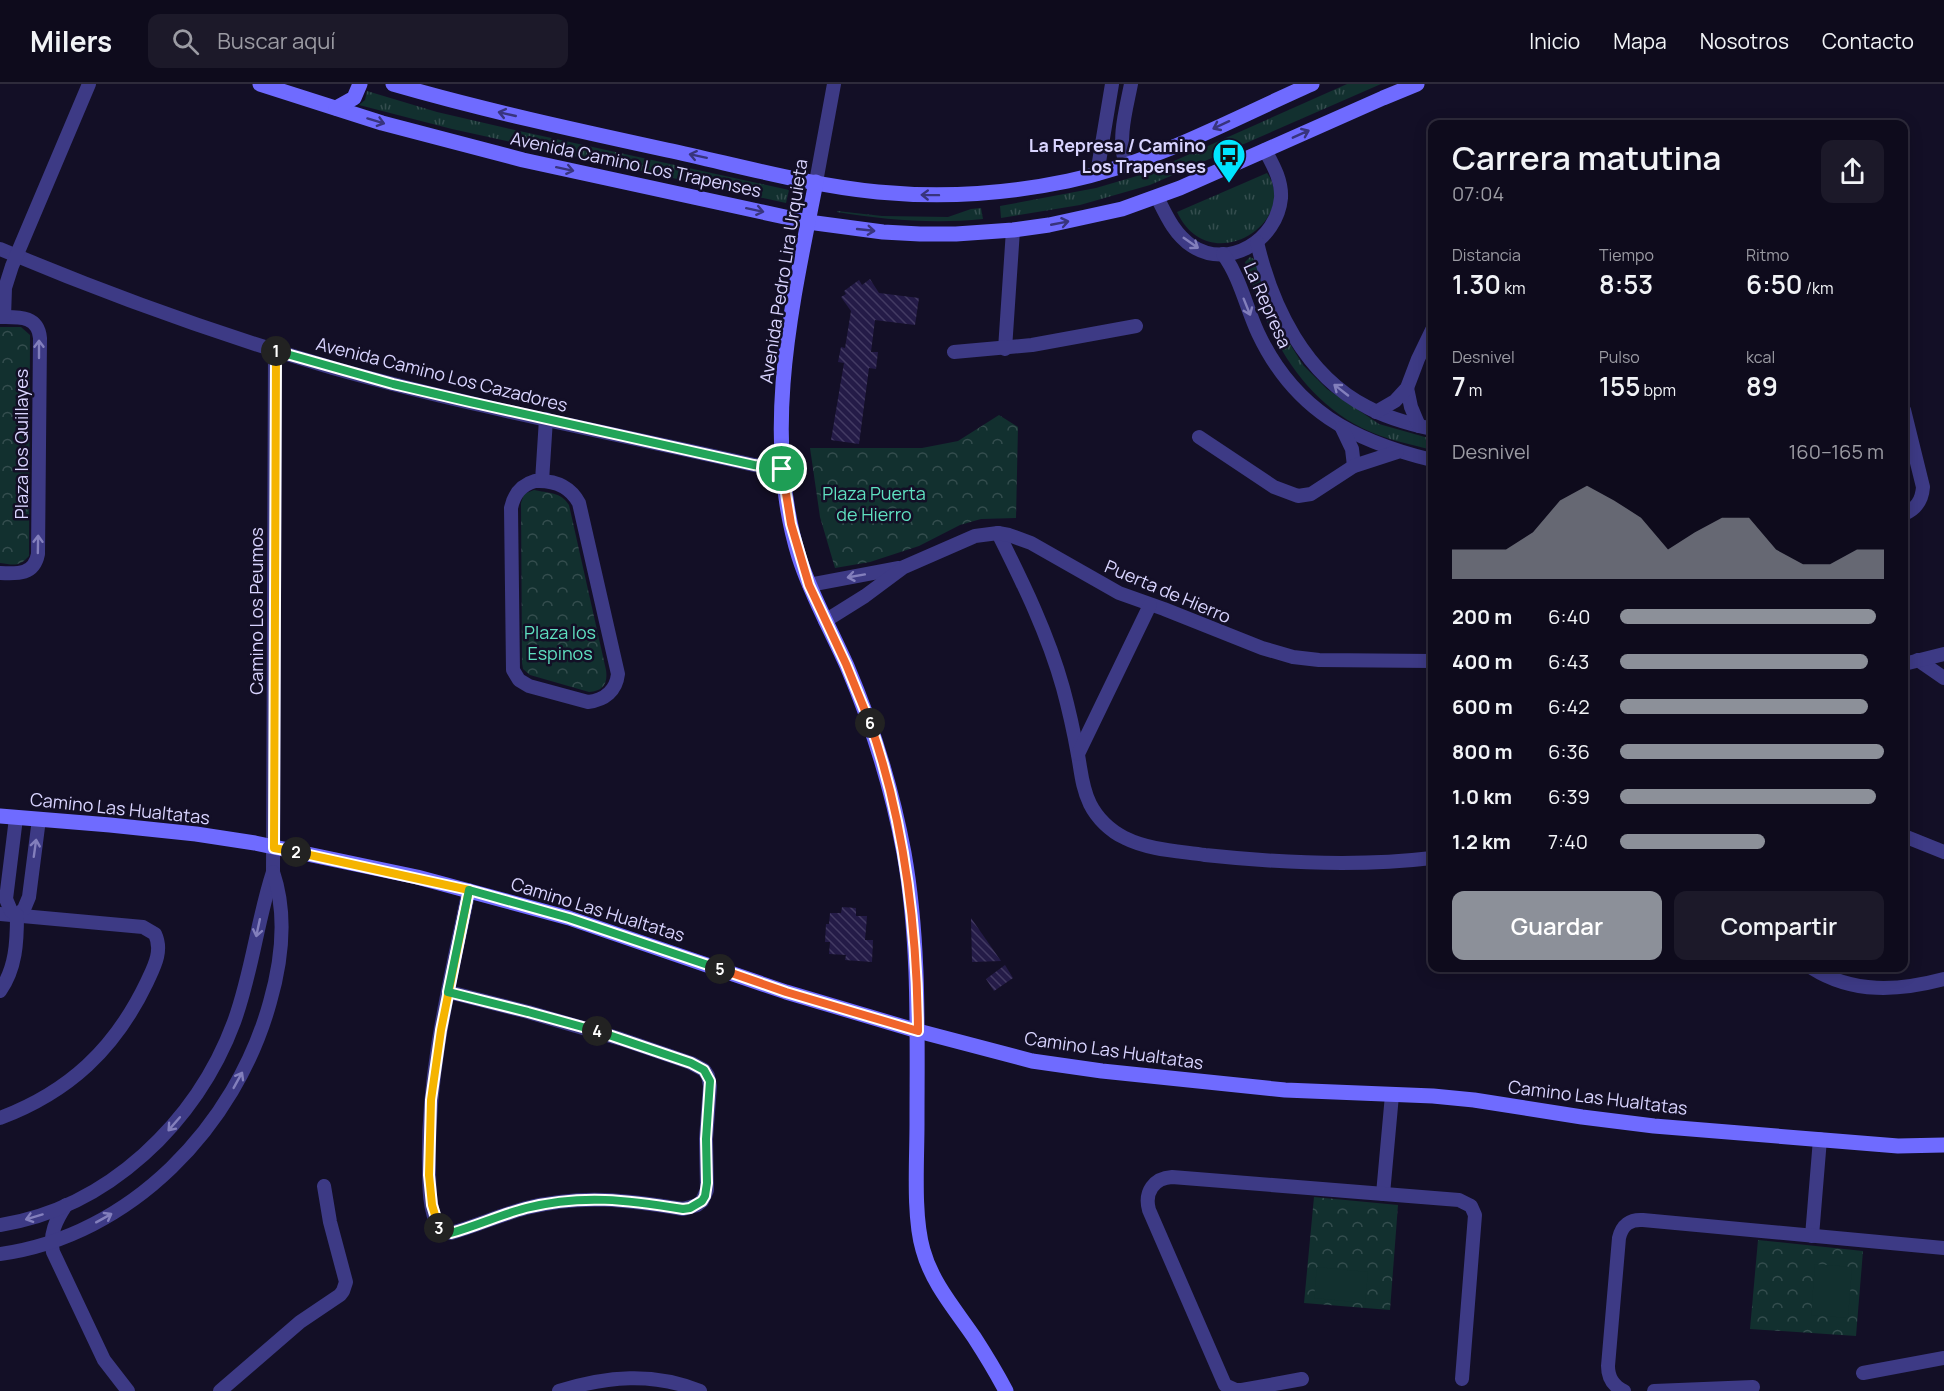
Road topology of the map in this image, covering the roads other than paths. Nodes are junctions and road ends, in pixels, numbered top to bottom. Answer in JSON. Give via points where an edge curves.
{"nodes":[{"id":1,"x":89,"y":84,"type":"edge"},
{"id":2,"x":260,"y":84,"type":"edge"},
{"id":3,"x":360,"y":84,"type":"edge"},
{"id":4,"x":393,"y":84,"type":"edge"},
{"id":5,"x":834,"y":84,"type":"edge"},
{"id":6,"x":1112,"y":84,"type":"edge"},
{"id":7,"x":1131,"y":84,"type":"edge"},
{"id":8,"x":1312,"y":84,"type":"edge"},
{"id":9,"x":1417,"y":84,"type":"edge"},
{"id":10,"x":336,"y":108,"type":"junction"},
{"id":11,"x":1265,"y":150,"type":"junction"},
{"id":12,"x":1126,"y":165,"type":"junction"},
{"id":13,"x":1097,"y":174,"type":"junction"},
{"id":14,"x":816,"y":182,"type":"junction"},
{"id":15,"x":1156,"y":197,"type":"junction"},
{"id":16,"x":808,"y":222,"type":"junction"},
{"id":17,"x":1013,"y":230,"type":"junction"},
{"id":18,"x":1257,"y":242,"type":"junction"},
{"id":19,"x":0,"y":249,"type":"edge"},
{"id":20,"x":1223,"y":254,"type":"junction"},
{"id":21,"x":16,"y":256,"type":"junction"},
{"id":22,"x":2,"y":317,"type":"edge"},
{"id":23,"x":1136,"y":326,"type":"dead end"},
{"id":24,"x":1428,"y":338,"type":"edge"},
{"id":25,"x":1005,"y":349,"type":"junction"},
{"id":26,"x":275,"y":350,"type":"junction"},
{"id":27,"x":954,"y":352,"type":"dead end"},
{"id":28,"x":1407,"y":388,"type":"junction"},
{"id":29,"x":1376,"y":412,"type":"junction"},
{"id":30,"x":546,"y":419,"type":"junction"},
{"id":31,"x":1908,"y":426,"type":"edge"},
{"id":32,"x":1342,"y":427,"type":"junction"},
{"id":33,"x":1426,"y":427,"type":"edge"},
{"id":34,"x":1199,"y":437,"type":"dead end"},
{"id":35,"x":1398,"y":452,"type":"junction"},
{"id":36,"x":1428,"y":459,"type":"edge"},
{"id":37,"x":1354,"y":466,"type":"junction"},
{"id":38,"x":782,"y":469,"type":"junction"},
{"id":39,"x":542,"y":481,"type":"junction"},
{"id":40,"x":1908,"y":511,"type":"edge"},
{"id":41,"x":998,"y":533,"type":"junction"},
{"id":42,"x":904,"y":567,"type":"junction"},
{"id":43,"x":0,"y":573,"type":"edge"},
{"id":44,"x":809,"y":585,"type":"junction"},
{"id":45,"x":1150,"y":605,"type":"junction"},
{"id":46,"x":825,"y":621,"type":"junction"},
{"id":47,"x":1944,"y":654,"type":"edge"},
{"id":48,"x":1918,"y":660,"type":"junction"},
{"id":49,"x":1428,"y":661,"type":"edge"},
{"id":50,"x":1908,"y":663,"type":"edge"},
{"id":51,"x":1944,"y":678,"type":"edge"},
{"id":52,"x":1078,"y":754,"type":"junction"},
{"id":53,"x":0,"y":816,"type":"edge"},
{"id":54,"x":16,"y":818,"type":"junction"},
{"id":55,"x":39,"y":819,"type":"junction"},
{"id":56,"x":1908,"y":838,"type":"edge"},
{"id":57,"x":274,"y":848,"type":"junction"},
{"id":58,"x":1944,"y":852,"type":"edge"},
{"id":59,"x":1428,"y":858,"type":"edge"},
{"id":60,"x":273,"y":872,"type":"junction"},
{"id":61,"x":469,"y":890,"type":"junction"},
{"id":62,"x":0,"y":914,"type":"edge"},
{"id":63,"x":17,"y":915,"type":"junction"},
{"id":64,"x":1821,"y":972,"type":"edge"},
{"id":65,"x":1944,"y":979,"type":"edge"},
{"id":66,"x":0,"y":991,"type":"edge"},
{"id":67,"x":448,"y":992,"type":"junction"},
{"id":68,"x":918,"y":1031,"type":"junction"},
{"id":69,"x":1392,"y":1095,"type":"junction"},
{"id":70,"x":0,"y":1118,"type":"edge"},
{"id":71,"x":1820,"y":1139,"type":"junction"},
{"id":72,"x":1944,"y":1145,"type":"edge"},
{"id":73,"x":324,"y":1186,"type":"dead end"},
{"id":74,"x":1383,"y":1194,"type":"junction"},
{"id":75,"x":66,"y":1205,"type":"junction"},
{"id":76,"x":0,"y":1225,"type":"edge"},
{"id":77,"x":1812,"y":1236,"type":"junction"},
{"id":78,"x":51,"y":1242,"type":"junction"},
{"id":79,"x":1944,"y":1248,"type":"edge"},
{"id":80,"x":0,"y":1254,"type":"edge"},
{"id":81,"x":1944,"y":1358,"type":"edge"},
{"id":82,"x":1863,"y":1373,"type":"dead end"},
{"id":83,"x":1302,"y":1379,"type":"dead end"},
{"id":84,"x":1462,"y":1379,"type":"dead end"},
{"id":85,"x":1753,"y":1387,"type":"dead end"},
{"id":86,"x":128,"y":1391,"type":"edge"},
{"id":87,"x":220,"y":1391,"type":"edge"},
{"id":88,"x":559,"y":1391,"type":"edge"},
{"id":89,"x":700,"y":1391,"type":"edge"},
{"id":90,"x":1006,"y":1391,"type":"edge"},
{"id":91,"x":1624,"y":1391,"type":"edge"},
{"id":92,"x":1654,"y":1391,"type":"edge"}],
"edges":[{"from":1,"to":21,"type":"street"},
{"from":2,"to":10,"type":"main road","name":"Avenida Camino Los Trapenses"},
{"from":3,"to":10,"type":"main road","via":[[354,98]]},
{"from":14,"to":4,"type":"main road","name":"Avenida Camino Los Trapenses","one_way":true,"via":[[512,115]]},
{"from":5,"to":14,"type":"street","name":"Avenida Pedro Lira Urquieta"},
{"from":6,"to":13,"type":"street"},
{"from":7,"to":12,"type":"street","via":[[1122,137]]},
{"from":8,"to":12,"type":"main road","name":"Avenida Camino Los Trapenses","one_way":true},
{"from":11,"to":9,"type":"main road","name":"Avenida Camino Los Trapenses","one_way":true},
{"from":10,"to":16,"type":"main road","name":"Avenida Camino Los Trapenses","one_way":true,"via":[[482,150]]},
{"from":11,"to":15,"type":"main road","name":"Avenida Camino Los Trapenses"},
{"from":11,"to":18,"type":"street","name":"La Represa","via":[[1276,172],[1281,197],[1272,225]]},
{"from":12,"to":13,"type":"main road","name":"Avenida Camino Los Trapenses"},
{"from":13,"to":14,"type":"main road","name":"Avenida Camino Los Trapenses","one_way":true,"via":[[1017,190],[962,194],[877,192]]},
{"from":14,"to":16,"type":"main road","name":"Avenida Pedro Lira Urquieta"},
{"from":17,"to":15,"type":"main road","name":"Avenida Camino Los Trapenses","one_way":true,"via":[[1086,218]]},
{"from":15,"to":20,"type":"street","name":"La Represa","one_way":true,"via":[[1173,228],[1191,245]]},
{"from":16,"to":17,"type":"main road","name":"Avenida Camino Los Trapenses","one_way":true,"via":[[920,234]]},
{"from":16,"to":38,"type":"main road","name":"Avenida Pedro Lira Urquieta","via":[[784,373]]},
{"from":17,"to":25,"type":"street"},
{"from":18,"to":20,"type":"street","name":"La Represa"},
{"from":29,"to":18,"type":"street","name":"La Represa","one_way":true,"via":[[1329,380],[1304,352],[1279,306]]},
{"from":19,"to":21,"type":"street","name":"Avenida Camino Los Cazadores"},
{"from":20,"to":32,"type":"street","name":"La Represa","one_way":true,"via":[[1276,366],[1300,395]]},
{"from":21,"to":22,"type":"street"},
{"from":21,"to":26,"type":"street","name":"Avenida Camino Los Cazadores","via":[[133,302]]},
{"from":43,"to":22,"type":"street","name":"Plaza los Quillayes","one_way":true,"via":[[26,572],[38,554],[39,333],[31,320]]},
{"from":23,"to":25,"type":"street"},
{"from":24,"to":28,"type":"street"},
{"from":25,"to":27,"type":"street"},
{"from":26,"to":30,"type":"street","name":"Avenida Camino Los Cazadores","via":[[393,384]]},
{"from":26,"to":57,"type":"street","name":"Camino Los Peumos"},
{"from":28,"to":29,"type":"street"},
{"from":28,"to":33,"type":"street","name":"La Represa","via":[[1411,407]]},
{"from":29,"to":33,"type":"street","name":"La Represa"},
{"from":30,"to":38,"type":"street","name":"Avenida Camino Los Cazadores"},
{"from":30,"to":39,"type":"street"},
{"from":31,"to":40,"type":"street","via":[[1923,488],[1920,500]]},
{"from":32,"to":35,"type":"street","name":"La Represa"},
{"from":32,"to":37,"type":"street","via":[[1352,449]]},
{"from":34,"to":37,"type":"street","via":[[1274,488],[1293,495],[1311,494]]},
{"from":35,"to":36,"type":"street","name":"La Represa"},
{"from":35,"to":37,"type":"street"},
{"from":38,"to":44,"type":"main road","name":"Avenida Pedro Lira Urquieta","via":[[791,524]]},
{"from":39,"to":39,"type":"street","via":[[523,486],[511,508],[513,670],[529,686],[596,701],[610,693],[618,674],[579,503],[565,486]]},
{"from":41,"to":42,"type":"street","name":"Puerta de Hierro","via":[[975,536]]},
{"from":41,"to":45,"type":"street","name":"Puerta de Hierro","via":[[1031,543],[1119,593]]},
{"from":41,"to":52,"type":"street","via":[[1055,663]]},
{"from":42,"to":44,"type":"street","name":"Puerta de Hierro","one_way":true},
{"from":42,"to":46,"type":"street","name":"Puerta de Hierro"},
{"from":44,"to":46,"type":"main road","name":"Avenida Pedro Lira Urquieta"},
{"from":45,"to":49,"type":"street","name":"Puerta de Hierro","via":[[1293,657]]},
{"from":45,"to":52,"type":"street"},
{"from":46,"to":68,"type":"main road","name":"Avenida Pedro Lira Urquieta","via":[[864,707],[897,817],[914,929]]},
{"from":47,"to":48,"type":"street"},
{"from":48,"to":50,"type":"street"},
{"from":48,"to":51,"type":"street"},
{"from":52,"to":59,"type":"street","via":[[1086,794],[1096,814],[1115,832],[1141,845],[1274,861]]},
{"from":53,"to":54,"type":"main road","name":"Camino Las Hualtatas"},
{"from":54,"to":55,"type":"main road","name":"Camino Las Hualtatas"},
{"from":54,"to":63,"type":"street","via":[[6,899]]},
{"from":55,"to":57,"type":"main road","name":"Camino Las Hualtatas","via":[[174,832]]},
{"from":63,"to":55,"type":"street","one_way":true,"via":[[29,897]]},
{"from":56,"to":58,"type":"street"},
{"from":57,"to":60,"type":"street","name":"Camino Los Peumos"},
{"from":57,"to":61,"type":"main road","name":"Camino Las Hualtatas"},
{"from":60,"to":75,"type":"street","name":"Camino Los Peumos","one_way":true,"via":[[235,1021],[201,1088],[171,1128],[140,1158],[105,1184]]},
{"from":78,"to":60,"type":"street","name":"Camino Los Peumos","one_way":true,"via":[[103,1218],[154,1184],[192,1147],[225,1104],[257,1042],[279,964],[281,922]]},
{"from":61,"to":67,"type":"street"},
{"from":61,"to":68,"type":"main road","name":"Camino Las Hualtatas","via":[[618,933],[777,989]]},
{"from":62,"to":63,"type":"street"},
{"from":63,"to":66,"type":"street","via":[[13,963]]},
{"from":63,"to":70,"type":"street","via":[[143,927],[155,934],[158,949],[142,992],[94,1061],[51,1095]]},
{"from":64,"to":65,"type":"street","via":[[1845,982],[1878,988]]},
{"from":67,"to":67,"type":"street","via":[[429,1132],[430,1189],[439,1228],[451,1233],[526,1208],[570,1201],[617,1199],[683,1209],[702,1201],[707,1183],[710,1086],[704,1070],[612,1036]]},
{"from":68,"to":69,"type":"main road","name":"Camino Las Hualtatas","via":[[1063,1066],[1319,1093]]},
{"from":68,"to":90,"type":"main road","name":"Avenida Pedro Lira Urquieta","via":[[918,1212],[923,1251],[932,1276]]},
{"from":69,"to":71,"type":"main road","name":"Camino Las Hualtatas","via":[[1474,1100],[1654,1126]]},
{"from":69,"to":74,"type":"street"},
{"from":71,"to":72,"type":"main road","name":"Camino Las Hualtatas"},
{"from":71,"to":77,"type":"street"},
{"from":73,"to":87,"type":"street","via":[[346,1287]]},
{"from":74,"to":83,"type":"street","via":[[1172,1177],[1160,1179],[1151,1187],[1147,1198],[1149,1210],[1225,1385],[1236,1390]]},
{"from":74,"to":84,"type":"street","via":[[1459,1200],[1474,1210]]},
{"from":75,"to":76,"type":"street","name":"Camino Los Peumos","one_way":true},
{"from":75,"to":78,"type":"street","via":[[55,1224]]},
{"from":77,"to":79,"type":"street"},
{"from":77,"to":91,"type":"street","via":[[1638,1220],[1628,1223],[1619,1238],[1608,1366],[1612,1384]]},
{"from":78,"to":80,"type":"street","name":"Camino Los Peumos"},
{"from":78,"to":86,"type":"street","via":[[59,1269],[97,1347]]},
{"from":81,"to":82,"type":"street"},
{"from":85,"to":92,"type":"street"},
{"from":88,"to":89,"type":"street","via":[[604,1379],[636,1377],[667,1380]]}]}
